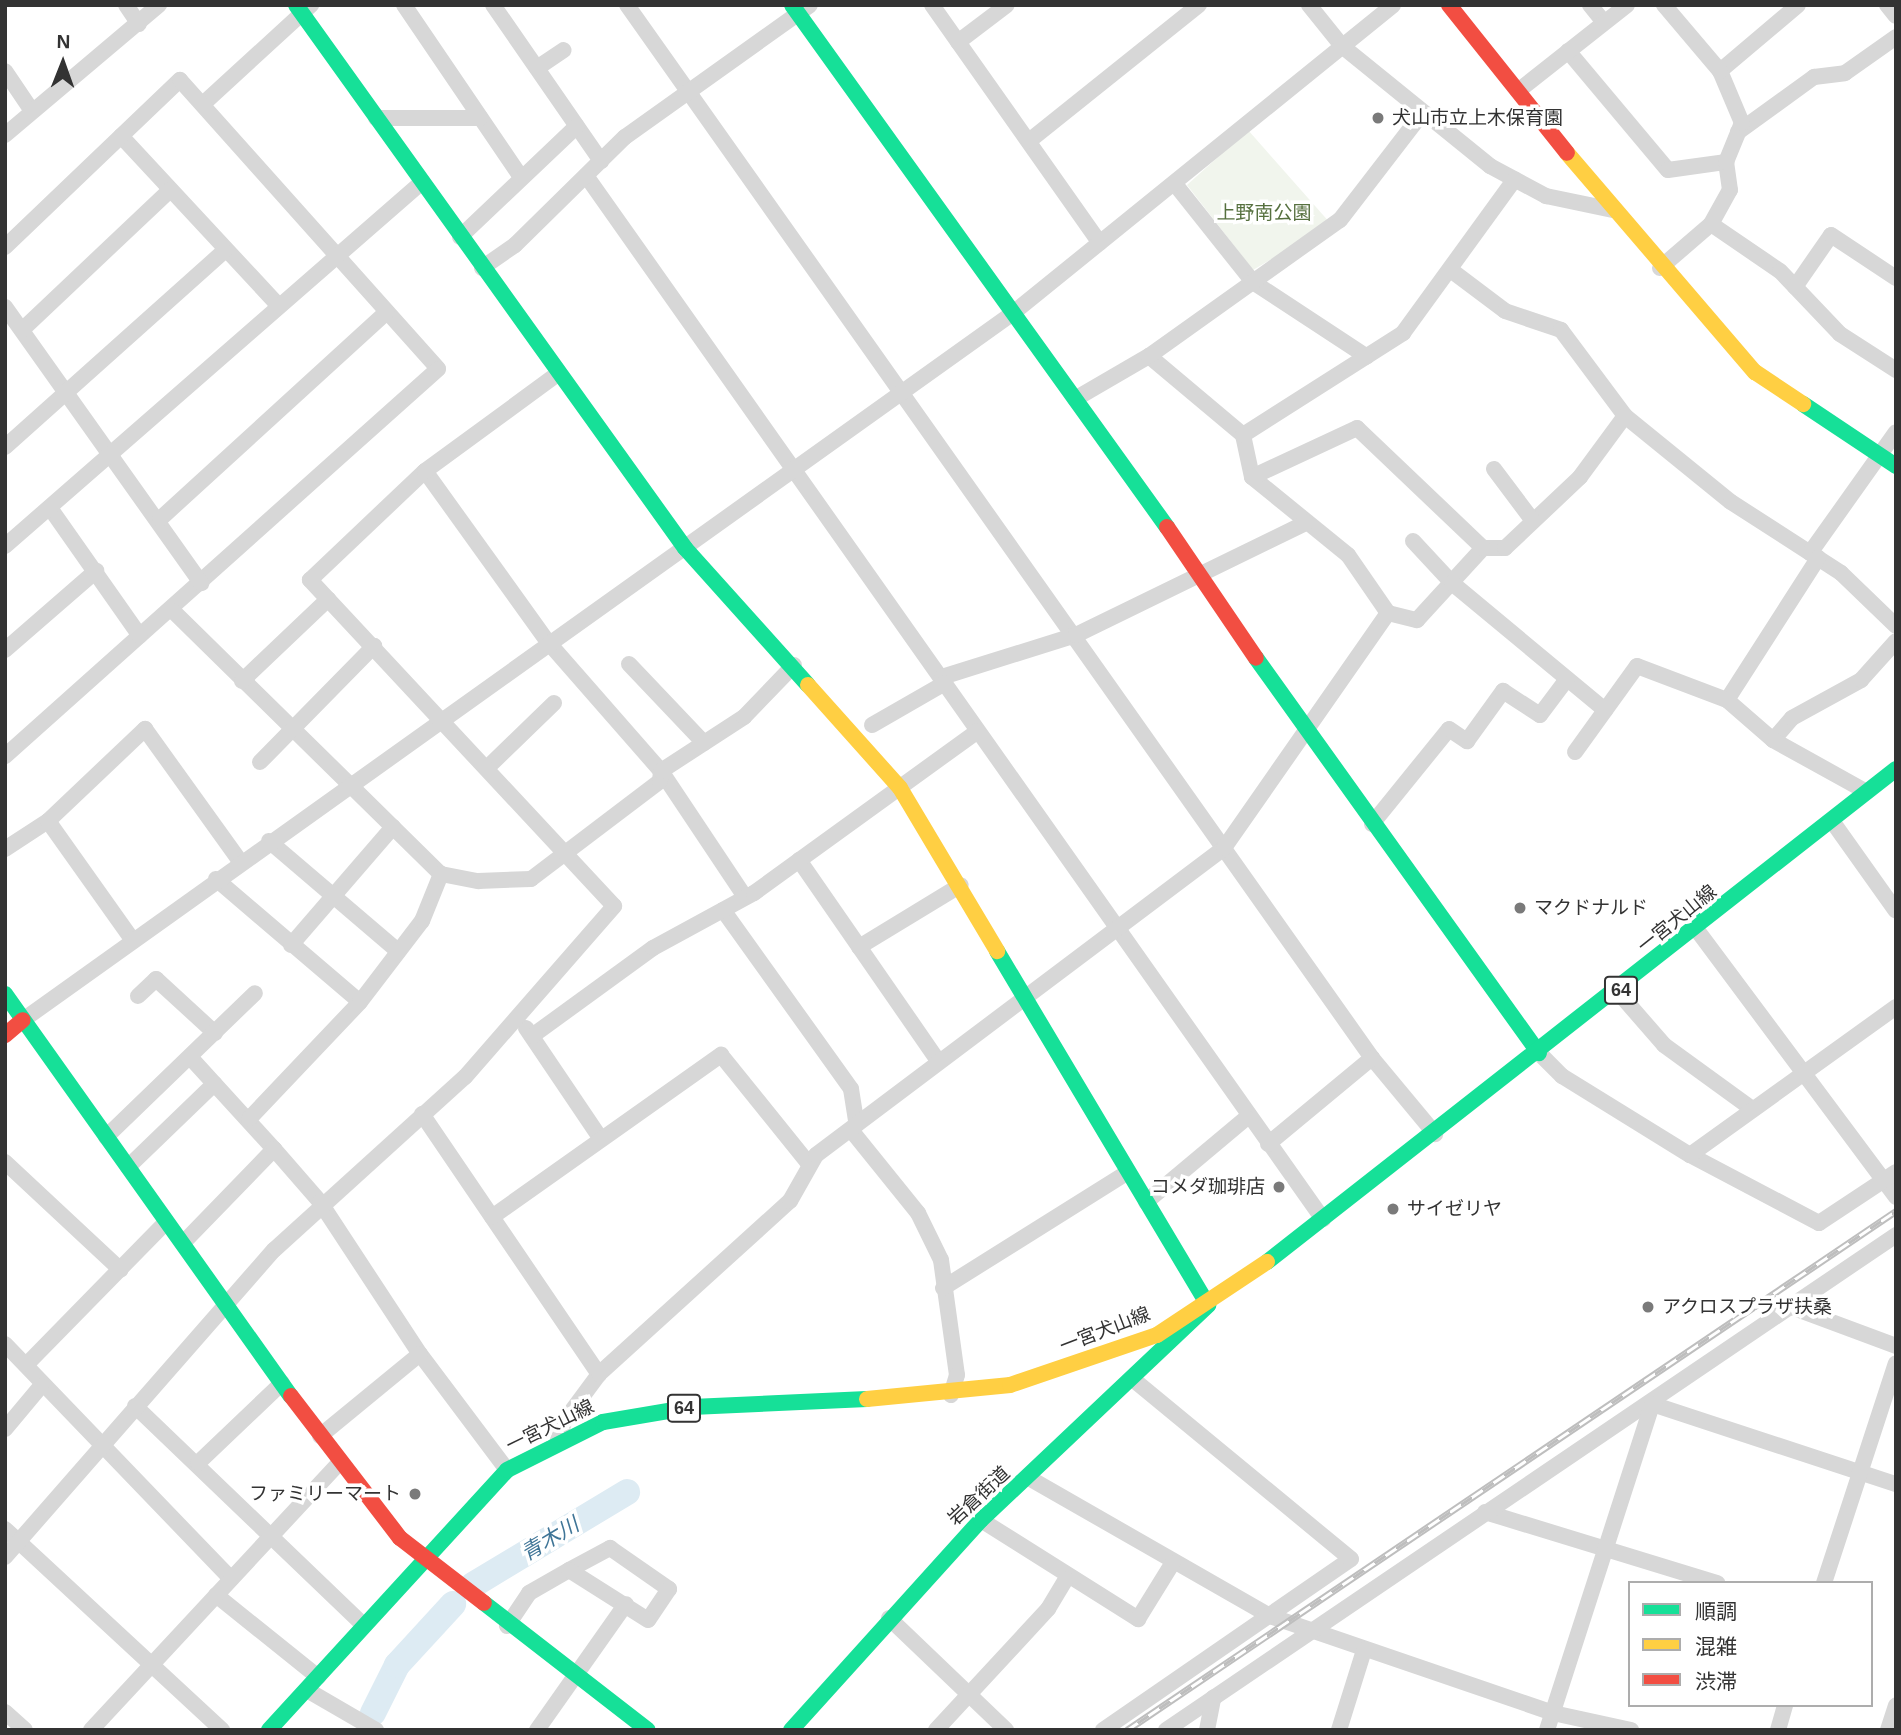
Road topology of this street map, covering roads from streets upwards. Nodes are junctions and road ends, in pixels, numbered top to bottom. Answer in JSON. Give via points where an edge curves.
{"nodes":[{"id":1,"x":126,"y":5,"type":"edge"},
{"id":2,"x":159,"y":5,"type":"edge"},
{"id":3,"x":404,"y":5,"type":"edge"},
{"id":4,"x":492,"y":5,"type":"edge"},
{"id":5,"x":627,"y":5,"type":"edge"},
{"id":6,"x":932,"y":5,"type":"edge"},
{"id":7,"x":1007,"y":5,"type":"edge"},
{"id":8,"x":1199,"y":5,"type":"edge"},
{"id":9,"x":1309,"y":5,"type":"edge"},
{"id":10,"x":1393,"y":5,"type":"edge"},
{"id":11,"x":1448,"y":5,"type":"edge"},
{"id":12,"x":1590,"y":5,"type":"edge"},
{"id":13,"x":1627,"y":5,"type":"edge"},
{"id":14,"x":1664,"y":5,"type":"edge"},
{"id":15,"x":1798,"y":5,"type":"edge"},
{"id":16,"x":1887,"y":5,"type":"edge"},
{"id":17,"x":303,"y":8,"type":"edge"},
{"id":18,"x":800,"y":8,"type":"edge"},
{"id":19,"x":1896,"y":16,"type":"edge"},
{"id":20,"x":1604,"y":22,"type":"junction"},
{"id":21,"x":139,"y":24,"type":"junction"},
{"id":22,"x":1896,"y":37,"type":"edge"},
{"id":23,"x":958,"y":42,"type":"junction"},
{"id":24,"x":1342,"y":46,"type":"junction"},
{"id":25,"x":564,"y":50,"type":"dead end"},
{"id":26,"x":1568,"y":51,"type":"junction"},
{"id":27,"x":537,"y":68,"type":"junction"},
{"id":28,"x":5,"y":71,"type":"edge"},
{"id":29,"x":1720,"y":71,"type":"junction"},
{"id":30,"x":689,"y":90,"type":"junction"},
{"id":31,"x":1518,"y":91,"type":"junction"},
{"id":32,"x":203,"y":104,"type":"junction"},
{"id":33,"x":32,"y":111,"type":"junction"},
{"id":34,"x":1421,"y":115,"type":"junction"},
{"id":35,"x":376,"y":118,"type":"junction"},
{"id":36,"x":480,"y":118,"type":"junction"},
{"id":37,"x":577,"y":126,"type":"junction"},
{"id":38,"x":1738,"y":132,"type":"junction"},
{"id":39,"x":5,"y":135,"type":"edge"},
{"id":40,"x":121,"y":136,"type":"junction"},
{"id":41,"x":1029,"y":142,"type":"junction"},
{"id":42,"x":601,"y":161,"type":"junction"},
{"id":43,"x":1726,"y":162,"type":"junction"},
{"id":44,"x":520,"y":176,"type":"junction"},
{"id":45,"x":587,"y":177,"type":"junction"},
{"id":46,"x":1515,"y":179,"type":"junction"},
{"id":47,"x":422,"y":181,"type":"junction"},
{"id":48,"x":1175,"y":184,"type":"junction"},
{"id":49,"x":170,"y":190,"type":"junction"},
{"id":50,"x":1614,"y":210,"type":"junction"},
{"id":51,"x":1711,"y":224,"type":"junction"},
{"id":52,"x":460,"y":237,"type":"junction"},
{"id":53,"x":1100,"y":243,"type":"junction"},
{"id":54,"x":5,"y":247,"type":"edge"},
{"id":55,"x":224,"y":251,"type":"junction"},
{"id":56,"x":334,"y":256,"type":"junction"},
{"id":57,"x":482,"y":268,"type":"junction"},
{"id":58,"x":1660,"y":268,"type":"junction"},
{"id":59,"x":1452,"y":271,"type":"junction"},
{"id":60,"x":1896,"y":278,"type":"edge"},
{"id":61,"x":1254,"y":282,"type":"junction"},
{"id":62,"x":1796,"y":287,"type":"junction"},
{"id":63,"x":279,"y":306,"type":"junction"},
{"id":64,"x":5,"y":307,"type":"edge"},
{"id":65,"x":387,"y":312,"type":"junction"},
{"id":66,"x":1013,"y":313,"type":"junction"},
{"id":67,"x":22,"y":330,"type":"junction"},
{"id":68,"x":1149,"y":356,"type":"junction"},
{"id":69,"x":1367,"y":357,"type":"junction"},
{"id":70,"x":1896,"y":370,"type":"edge"},
{"id":71,"x":556,"y":375,"type":"junction"},
{"id":72,"x":902,"y":393,"type":"junction"},
{"id":73,"x":64,"y":395,"type":"junction"},
{"id":74,"x":1075,"y":399,"type":"junction"},
{"id":75,"x":1625,"y":416,"type":"junction"},
{"id":76,"x":1896,"y":432,"type":"edge"},
{"id":77,"x":1243,"y":435,"type":"junction"},
{"id":78,"x":5,"y":447,"type":"edge"},
{"id":79,"x":1878,"y":451,"type":"junction"},
{"id":80,"x":109,"y":454,"type":"junction"},
{"id":81,"x":1896,"y":466,"type":"edge"},
{"id":82,"x":1494,"y":469,"type":"dead end"},
{"id":83,"x":794,"y":470,"type":"junction"},
{"id":84,"x":425,"y":471,"type":"junction"},
{"id":85,"x":1252,"y":477,"type":"junction"},
{"id":86,"x":50,"y":508,"type":"junction"},
{"id":87,"x":160,"y":519,"type":"junction"},
{"id":88,"x":1533,"y":521,"type":"junction"},
{"id":89,"x":1306,"y":523,"type":"junction"},
{"id":90,"x":1413,"y":541,"type":"dead end"},
{"id":91,"x":5,"y":546,"type":"edge"},
{"id":92,"x":685,"y":548,"type":"junction"},
{"id":93,"x":1483,"y":548,"type":"junction"},
{"id":94,"x":1814,"y":555,"type":"junction"},
{"id":95,"x":96,"y":571,"type":"junction"},
{"id":96,"x":1201,"y":575,"type":"junction"},
{"id":97,"x":201,"y":583,"type":"junction"},
{"id":98,"x":1452,"y":583,"type":"junction"},
{"id":99,"x":328,"y":599,"type":"junction"},
{"id":100,"x":173,"y":611,"type":"junction"},
{"id":101,"x":1388,"y":613,"type":"junction"},
{"id":102,"x":1896,"y":626,"type":"edge"},
{"id":103,"x":1076,"y":635,"type":"junction"},
{"id":104,"x":140,"y":636,"type":"junction"},
{"id":105,"x":1896,"y":641,"type":"edge"},
{"id":106,"x":548,"y":642,"type":"junction"},
{"id":107,"x":374,"y":646,"type":"junction"},
{"id":108,"x":5,"y":650,"type":"edge"},
{"id":109,"x":629,"y":664,"type":"dead end"},
{"id":110,"x":794,"y":665,"type":"junction"},
{"id":111,"x":1567,"y":679,"type":"junction"},
{"id":112,"x":943,"y":680,"type":"junction"},
{"id":113,"x":242,"y":681,"type":"junction"},
{"id":114,"x":1727,"y":700,"type":"junction"},
{"id":115,"x":554,"y":703,"type":"dead end"},
{"id":116,"x":1605,"y":710,"type":"junction"},
{"id":117,"x":442,"y":717,"type":"junction"},
{"id":118,"x":872,"y":725,"type":"dead end"},
{"id":119,"x":292,"y":727,"type":"junction"},
{"id":120,"x":978,"y":732,"type":"junction"},
{"id":121,"x":1306,"y":734,"type":"junction"},
{"id":122,"x":1773,"y":740,"type":"junction"},
{"id":123,"x":704,"y":743,"type":"junction"},
{"id":124,"x":1575,"y":752,"type":"dead end"},
{"id":125,"x":5,"y":756,"type":"edge"},
{"id":126,"x":260,"y":762,"type":"dead end"},
{"id":127,"x":488,"y":767,"type":"junction"},
{"id":128,"x":1896,"y":769,"type":"edge"},
{"id":129,"x":661,"y":771,"type":"junction"},
{"id":130,"x":349,"y":784,"type":"junction"},
{"id":131,"x":900,"y":788,"type":"junction"},
{"id":132,"x":1867,"y":792,"type":"junction"},
{"id":133,"x":48,"y":821,"type":"junction"},
{"id":134,"x":1832,"y":821,"type":"junction"},
{"id":135,"x":1372,"y":824,"type":"junction"},
{"id":136,"x":393,"y":827,"type":"junction"},
{"id":137,"x":269,"y":841,"type":"junction"},
{"id":138,"x":1224,"y":848,"type":"junction"},
{"id":139,"x":5,"y":849,"type":"edge"},
{"id":140,"x":564,"y":851,"type":"junction"},
{"id":141,"x":239,"y":860,"type":"junction"},
{"id":142,"x":799,"y":860,"type":"junction"},
{"id":143,"x":441,"y":874,"type":"junction"},
{"id":144,"x":216,"y":878,"type":"junction"},
{"id":145,"x":961,"y":884,"type":"junction"},
{"id":146,"x":334,"y":896,"type":"junction"},
{"id":147,"x":745,"y":897,"type":"junction"},
{"id":148,"x":723,"y":911,"type":"junction"},
{"id":149,"x":1896,"y":911,"type":"edge"},
{"id":150,"x":1118,"y":928,"type":"junction"},
{"id":151,"x":1697,"y":930,"type":"junction"},
{"id":152,"x":131,"y":938,"type":"junction"},
{"id":153,"x":291,"y":944,"type":"junction"},
{"id":154,"x":859,"y":947,"type":"junction"},
{"id":155,"x":398,"y":951,"type":"junction"},
{"id":156,"x":1618,"y":992,"type":"junction"},
{"id":157,"x":255,"y":993,"type":"dead end"},
{"id":158,"x":5,"y":994,"type":"edge"},
{"id":159,"x":138,"y":996,"type":"dead end"},
{"id":160,"x":1029,"y":996,"type":"junction"},
{"id":161,"x":360,"y":1002,"type":"junction"},
{"id":162,"x":1896,"y":1007,"type":"edge"},
{"id":163,"x":518,"y":1017,"type":"junction"},
{"id":164,"x":23,"y":1020,"type":"junction"},
{"id":165,"x":215,"y":1033,"type":"junction"},
{"id":166,"x":5,"y":1035,"type":"edge"},
{"id":167,"x":532,"y":1036,"type":"junction"},
{"id":168,"x":1539,"y":1053,"type":"junction"},
{"id":169,"x":190,"y":1057,"type":"junction"},
{"id":170,"x":1372,"y":1058,"type":"junction"},
{"id":171,"x":937,"y":1059,"type":"junction"},
{"id":172,"x":1801,"y":1075,"type":"junction"},
{"id":173,"x":214,"y":1084,"type":"junction"},
{"id":174,"x":1752,"y":1109,"type":"junction"},
{"id":175,"x":422,"y":1114,"type":"junction"},
{"id":176,"x":1246,"y":1118,"type":"junction"},
{"id":177,"x":250,"y":1119,"type":"junction"},
{"id":178,"x":854,"y":1127,"type":"junction"},
{"id":179,"x":1435,"y":1134,"type":"junction"},
{"id":180,"x":106,"y":1137,"type":"junction"},
{"id":181,"x":601,"y":1139,"type":"junction"},
{"id":182,"x":1268,"y":1144,"type":"junction"},
{"id":183,"x":274,"y":1149,"type":"junction"},
{"id":184,"x":1690,"y":1155,"type":"junction"},
{"id":185,"x":5,"y":1162,"type":"edge"},
{"id":186,"x":809,"y":1164,"type":"junction"},
{"id":187,"x":128,"y":1167,"type":"junction"},
{"id":188,"x":1128,"y":1172,"type":"junction"},
{"id":189,"x":1891,"y":1176,"type":"edge"},
{"id":190,"x":1896,"y":1197,"type":"edge"},
{"id":191,"x":320,"y":1202,"type":"junction"},
{"id":192,"x":1146,"y":1202,"type":"junction"},
{"id":193,"x":492,"y":1217,"type":"junction"},
{"id":194,"x":1323,"y":1219,"type":"junction"},
{"id":195,"x":166,"y":1222,"type":"junction"},
{"id":196,"x":1896,"y":1235,"type":"edge"},
{"id":197,"x":183,"y":1243,"type":"junction"},
{"id":198,"x":121,"y":1270,"type":"junction"},
{"id":199,"x":943,"y":1288,"type":"junction"},
{"id":200,"x":1208,"y":1305,"type":"junction"},
{"id":201,"x":227,"y":1307,"type":"junction"},
{"id":202,"x":1794,"y":1308,"type":"junction"},
{"id":203,"x":5,"y":1344,"type":"edge"},
{"id":204,"x":1896,"y":1346,"type":"edge"},
{"id":205,"x":420,"y":1354,"type":"junction"},
{"id":206,"x":1896,"y":1363,"type":"edge"},
{"id":207,"x":27,"y":1364,"type":"junction"},
{"id":208,"x":599,"y":1374,"type":"junction"},
{"id":209,"x":1133,"y":1379,"type":"junction"},
{"id":210,"x":282,"y":1383,"type":"junction"},
{"id":211,"x":41,"y":1386,"type":"junction"},
{"id":212,"x":951,"y":1395,"type":"junction"},
{"id":213,"x":1652,"y":1404,"type":"junction"},
{"id":214,"x":135,"y":1406,"type":"junction"},
{"id":215,"x":5,"y":1429,"type":"edge"},
{"id":216,"x":320,"y":1436,"type":"junction"},
{"id":217,"x":557,"y":1443,"type":"junction"},
{"id":218,"x":101,"y":1444,"type":"junction"},
{"id":219,"x":198,"y":1463,"type":"junction"},
{"id":220,"x":339,"y":1463,"type":"junction"},
{"id":221,"x":507,"y":1471,"type":"junction"},
{"id":222,"x":1860,"y":1473,"type":"junction"},
{"id":223,"x":1029,"y":1478,"type":"junction"},
{"id":224,"x":1896,"y":1484,"type":"edge"},
{"id":225,"x":1485,"y":1512,"type":"junction"},
{"id":226,"x":981,"y":1520,"type":"junction"},
{"id":227,"x":5,"y":1529,"type":"edge"},
{"id":228,"x":268,"y":1536,"type":"junction"},
{"id":229,"x":20,"y":1541,"type":"junction"},
{"id":230,"x":1607,"y":1549,"type":"junction"},
{"id":231,"x":5,"y":1557,"type":"edge"},
{"id":232,"x":421,"y":1557,"type":"junction"},
{"id":233,"x":1172,"y":1564,"type":"junction"},
{"id":234,"x":569,"y":1570,"type":"junction"},
{"id":235,"x":231,"y":1579,"type":"junction"},
{"id":236,"x":1066,"y":1579,"type":"junction"},
{"id":237,"x":1711,"y":1581,"type":"edge"},
{"id":238,"x":1825,"y":1581,"type":"edge"},
{"id":239,"x":216,"y":1595,"type":"junction"},
{"id":240,"x":626,"y":1604,"type":"junction"},
{"id":241,"x":1270,"y":1616,"type":"junction"},
{"id":242,"x":889,"y":1618,"type":"junction"},
{"id":243,"x":362,"y":1624,"type":"junction"},
{"id":244,"x":507,"y":1626,"type":"junction"},
{"id":245,"x":1311,"y":1630,"type":"junction"},
{"id":246,"x":1364,"y":1650,"type":"junction"},
{"id":247,"x":150,"y":1662,"type":"junction"},
{"id":248,"x":318,"y":1677,"type":"junction"},
{"id":249,"x":574,"y":1677,"type":"junction"},
{"id":250,"x":307,"y":1690,"type":"junction"},
{"id":251,"x":968,"y":1693,"type":"junction"},
{"id":252,"x":1213,"y":1698,"type":"junction"},
{"id":253,"x":1896,"y":1705,"type":"edge"},
{"id":254,"x":1784,"y":1707,"type":"edge"},
{"id":255,"x":5,"y":1712,"type":"edge"},
{"id":256,"x":1553,"y":1713,"type":"junction"},
{"id":257,"x":643,"y":1728,"type":"edge"},
{"id":258,"x":25,"y":1730,"type":"edge"},
{"id":259,"x":91,"y":1730,"type":"edge"},
{"id":260,"x":222,"y":1730,"type":"edge"},
{"id":261,"x":269,"y":1730,"type":"edge"},
{"id":262,"x":376,"y":1730,"type":"edge"},
{"id":263,"x":537,"y":1730,"type":"edge"},
{"id":264,"x":791,"y":1730,"type":"edge"},
{"id":265,"x":936,"y":1730,"type":"edge"},
{"id":266,"x":1006,"y":1730,"type":"edge"},
{"id":267,"x":1103,"y":1730,"type":"edge"},
{"id":268,"x":1166,"y":1730,"type":"edge"},
{"id":269,"x":1207,"y":1730,"type":"edge"},
{"id":270,"x":1339,"y":1730,"type":"edge"},
{"id":271,"x":1547,"y":1730,"type":"edge"},
{"id":272,"x":1631,"y":1730,"type":"edge"},
{"id":273,"x":1778,"y":1730,"type":"edge"},
{"id":274,"x":1888,"y":1730,"type":"edge"}],
"edges":[{"from":1,"to":21,"type":"street"},
{"from":2,"to":21,"type":"street"},
{"from":3,"to":36,"type":"street"},
{"from":4,"to":27,"type":"street"},
{"from":5,"to":30,"type":"street"},
{"from":6,"to":23,"type":"street"},
{"from":7,"to":23,"type":"street"},
{"from":8,"to":41,"type":"street"},
{"from":9,"to":24,"type":"street"},
{"from":10,"to":24,"type":"street"},
{"from":11,"to":31,"type":"street"},
{"from":12,"to":20,"type":"street"},
{"from":13,"to":20,"type":"street"},
{"from":14,"to":29,"type":"street"},
{"from":15,"to":29,"type":"street"},
{"from":16,"to":19,"type":"street"},
{"from":17,"to":32,"type":"street"},
{"from":17,"to":35,"type":"street"},
{"from":18,"to":30,"type":"street"},
{"from":18,"to":66,"type":"street"},
{"from":20,"to":26,"type":"street"},
{"from":21,"to":33,"type":"street"},
{"from":22,"to":38,"type":"street","via":[[1844,73],[1814,77]]},
{"from":23,"to":41,"type":"street"},
{"from":24,"to":34,"type":"street"},
{"from":24,"to":48,"type":"street"},
{"from":25,"to":27,"type":"street"},
{"from":26,"to":31,"type":"street"},
{"from":26,"to":43,"type":"street","via":[[1668,170]]},
{"from":27,"to":37,"type":"street"},
{"from":28,"to":33,"type":"street"},
{"from":29,"to":38,"type":"street","via":[[1742,123]]},
{"from":30,"to":42,"type":"street"},
{"from":30,"to":72,"type":"street"},
{"from":31,"to":50,"type":"street"},
{"from":32,"to":40,"type":"street","via":[[180,80]]},
{"from":32,"to":56,"type":"street"},
{"from":33,"to":39,"type":"street"},
{"from":34,"to":46,"type":"street"},
{"from":34,"to":61,"type":"street","via":[[1340,220]]},
{"from":35,"to":36,"type":"street"},
{"from":35,"to":47,"type":"street"},
{"from":36,"to":44,"type":"street"},
{"from":37,"to":42,"type":"street"},
{"from":37,"to":44,"type":"street"},
{"from":38,"to":43,"type":"street"},
{"from":40,"to":49,"type":"street"},
{"from":40,"to":54,"type":"street"},
{"from":41,"to":53,"type":"street"},
{"from":42,"to":45,"type":"street"},
{"from":43,"to":51,"type":"street","via":[[1730,190]]},
{"from":44,"to":52,"type":"street"},
{"from":45,"to":57,"type":"street"},
{"from":45,"to":83,"type":"street"},
{"from":46,"to":50,"type":"street","via":[[1546,196]]},
{"from":46,"to":59,"type":"street"},
{"from":47,"to":52,"type":"street"},
{"from":47,"to":56,"type":"street"},
{"from":48,"to":53,"type":"street"},
{"from":48,"to":61,"type":"street"},
{"from":49,"to":55,"type":"street"},
{"from":49,"to":67,"type":"street"},
{"from":50,"to":58,"type":"street"},
{"from":51,"to":58,"type":"street"},
{"from":51,"to":62,"type":"street"},
{"from":52,"to":57,"type":"street"},
{"from":53,"to":66,"type":"street"},
{"from":55,"to":63,"type":"street"},
{"from":55,"to":73,"type":"street"},
{"from":56,"to":63,"type":"street"},
{"from":56,"to":65,"type":"street"},
{"from":57,"to":71,"type":"street"},
{"from":58,"to":79,"type":"street","via":[[1755,372]]},
{"from":59,"to":69,"type":"street","via":[[1403,333]]},
{"from":59,"to":75,"type":"street","via":[[1505,311],[1561,330]]},
{"from":60,"to":62,"type":"street","via":[[1831,235]]},
{"from":61,"to":68,"type":"street"},
{"from":61,"to":69,"type":"street"},
{"from":62,"to":70,"type":"street","via":[[1840,334]]},
{"from":63,"to":80,"type":"street"},
{"from":64,"to":67,"type":"street"},
{"from":65,"to":87,"type":"street"},
{"from":65,"to":97,"type":"street","via":[[438,369]]},
{"from":66,"to":72,"type":"street"},
{"from":66,"to":74,"type":"street"},
{"from":67,"to":73,"type":"street"},
{"from":68,"to":74,"type":"street"},
{"from":68,"to":77,"type":"street"},
{"from":69,"to":77,"type":"street"},
{"from":71,"to":84,"type":"street"},
{"from":71,"to":92,"type":"street"},
{"from":72,"to":83,"type":"street"},
{"from":72,"to":103,"type":"street"},
{"from":73,"to":78,"type":"street"},
{"from":73,"to":80,"type":"street"},
{"from":74,"to":96,"type":"street"},
{"from":75,"to":88,"type":"street","via":[[1580,477]]},
{"from":75,"to":94,"type":"street","via":[[1731,502]]},
{"from":76,"to":79,"type":"street"},
{"from":77,"to":85,"type":"street"},
{"from":79,"to":81,"type":"street"},
{"from":79,"to":94,"type":"street"},
{"from":80,"to":86,"type":"street"},
{"from":80,"to":87,"type":"street"},
{"from":82,"to":88,"type":"street"},
{"from":83,"to":92,"type":"street"},
{"from":83,"to":112,"type":"street"},
{"from":84,"to":99,"type":"street","via":[[310,580]]},
{"from":84,"to":106,"type":"street"},
{"from":85,"to":89,"type":"street"},
{"from":85,"to":93,"type":"street","via":[[1357,428]]},
{"from":86,"to":91,"type":"street"},
{"from":86,"to":95,"type":"street"},
{"from":87,"to":97,"type":"street"},
{"from":88,"to":93,"type":"street","via":[[1504,548]]},
{"from":89,"to":96,"type":"street"},
{"from":89,"to":101,"type":"street","via":[[1348,555]]},
{"from":90,"to":98,"type":"street"},
{"from":92,"to":106,"type":"street"},
{"from":92,"to":110,"type":"street"},
{"from":93,"to":98,"type":"street"},
{"from":94,"to":102,"type":"street"},
{"from":94,"to":114,"type":"street"},
{"from":95,"to":104,"type":"street"},
{"from":95,"to":108,"type":"street"},
{"from":96,"to":103,"type":"street"},
{"from":96,"to":121,"type":"street"},
{"from":97,"to":100,"type":"street"},
{"from":98,"to":101,"type":"street","via":[[1417,620]]},
{"from":98,"to":111,"type":"street"},
{"from":99,"to":107,"type":"street"},
{"from":99,"to":113,"type":"street"},
{"from":100,"to":104,"type":"street"},
{"from":100,"to":113,"type":"street"},
{"from":101,"to":121,"type":"street"},
{"from":103,"to":112,"type":"street"},
{"from":103,"to":138,"type":"street"},
{"from":104,"to":125,"type":"street"},
{"from":105,"to":122,"type":"street","via":[[1861,680],[1793,718]]},
{"from":106,"to":117,"type":"street"},
{"from":106,"to":129,"type":"street"},
{"from":107,"to":117,"type":"street"},
{"from":107,"to":119,"type":"street"},
{"from":109,"to":123,"type":"street"},
{"from":110,"to":123,"type":"street","via":[[744,717]]},
{"from":110,"to":131,"type":"street"},
{"from":111,"to":116,"type":"street"},
{"from":111,"to":135,"type":"street","via":[[1540,715],[1503,691],[1467,741],[1449,729]]},
{"from":112,"to":118,"type":"street"},
{"from":112,"to":120,"type":"street"},
{"from":113,"to":119,"type":"street"},
{"from":114,"to":116,"type":"street","via":[[1637,666]]},
{"from":114,"to":122,"type":"street"},
{"from":115,"to":127,"type":"street"},
{"from":116,"to":124,"type":"street"},
{"from":117,"to":127,"type":"street"},
{"from":117,"to":130,"type":"street"},
{"from":119,"to":126,"type":"street"},
{"from":119,"to":130,"type":"street"},
{"from":120,"to":131,"type":"street"},
{"from":120,"to":150,"type":"street"},
{"from":121,"to":135,"type":"street"},
{"from":121,"to":138,"type":"street"},
{"from":122,"to":132,"type":"street"},
{"from":123,"to":129,"type":"street"},
{"from":127,"to":140,"type":"street"},
{"from":128,"to":132,"type":"street","name":"一宮犬山線","number":"64"},
{"from":129,"to":140,"type":"street","via":[[660,780]]},
{"from":129,"to":147,"type":"street"},
{"from":130,"to":136,"type":"street"},
{"from":130,"to":137,"type":"street"},
{"from":131,"to":142,"type":"street"},
{"from":131,"to":145,"type":"street"},
{"from":132,"to":134,"type":"street","name":"一宮犬山線","number":"64"},
{"from":133,"to":139,"type":"street"},
{"from":133,"to":141,"type":"street","via":[[145,729]]},
{"from":133,"to":152,"type":"street"},
{"from":134,"to":149,"type":"street"},
{"from":134,"to":151,"type":"street","name":"一宮犬山線","number":"64"},
{"from":135,"to":168,"type":"street"},
{"from":136,"to":143,"type":"street"},
{"from":136,"to":146,"type":"street"},
{"from":137,"to":141,"type":"street"},
{"from":137,"to":146,"type":"street"},
{"from":138,"to":150,"type":"street"},
{"from":138,"to":170,"type":"street"},
{"from":140,"to":143,"type":"street","via":[[531,879]]},
{"from":140,"to":163,"type":"street","via":[[614,906]]},
{"from":141,"to":144,"type":"street"},
{"from":142,"to":147,"type":"street"},
{"from":142,"to":154,"type":"street"},
{"from":143,"to":155,"type":"street","via":[[422,921]]},
{"from":144,"to":152,"type":"street"},
{"from":144,"to":153,"type":"street"},
{"from":145,"to":154,"type":"street"},
{"from":145,"to":160,"type":"street"},
{"from":146,"to":153,"type":"street"},
{"from":146,"to":155,"type":"street"},
{"from":147,"to":148,"type":"street"},
{"from":148,"to":167,"type":"street","via":[[653,948]]},
{"from":148,"to":178,"type":"street","via":[[851,1089]]},
{"from":150,"to":160,"type":"street"},
{"from":150,"to":176,"type":"street"},
{"from":151,"to":156,"type":"street","name":"一宮犬山線","number":"64"},
{"from":151,"to":172,"type":"street"},
{"from":152,"to":164,"type":"street"},
{"from":153,"to":161,"type":"street"},
{"from":154,"to":171,"type":"street"},
{"from":155,"to":161,"type":"street"},
{"from":156,"to":168,"type":"street","name":"一宮犬山線","number":"64"},
{"from":156,"to":174,"type":"street","via":[[1664,1045]]},
{"from":157,"to":165,"type":"street"},
{"from":158,"to":164,"type":"street"},
{"from":159,"to":165,"type":"street","via":[[156,979]]},
{"from":160,"to":171,"type":"street"},
{"from":160,"to":188,"type":"street"},
{"from":161,"to":177,"type":"street"},
{"from":162,"to":172,"type":"street"},
{"from":163,"to":167,"type":"street"},
{"from":163,"to":175,"type":"street"},
{"from":164,"to":166,"type":"street"},
{"from":164,"to":180,"type":"street"},
{"from":165,"to":169,"type":"street"},
{"from":167,"to":181,"type":"street"},
{"from":168,"to":179,"type":"street","name":"一宮犬山線","number":"64"},
{"from":168,"to":184,"type":"street","via":[[1562,1076]]},
{"from":169,"to":173,"type":"street"},
{"from":169,"to":180,"type":"street"},
{"from":170,"to":179,"type":"street"},
{"from":170,"to":182,"type":"street"},
{"from":171,"to":178,"type":"street"},
{"from":172,"to":174,"type":"street"},
{"from":172,"to":189,"type":"street"},
{"from":173,"to":177,"type":"street"},
{"from":173,"to":187,"type":"street"},
{"from":174,"to":184,"type":"street"},
{"from":175,"to":191,"type":"street"},
{"from":175,"to":193,"type":"street"},
{"from":176,"to":182,"type":"street"},
{"from":176,"to":192,"type":"street"},
{"from":177,"to":183,"type":"street"},
{"from":178,"to":186,"type":"street"},
{"from":178,"to":199,"type":"street","via":[[918,1213],[941,1260]]},
{"from":179,"to":194,"type":"street","name":"一宮犬山線","number":"64"},
{"from":180,"to":187,"type":"street"},
{"from":181,"to":186,"type":"street","via":[[721,1055]]},
{"from":181,"to":193,"type":"street"},
{"from":182,"to":194,"type":"street"},
{"from":183,"to":191,"type":"street"},
{"from":183,"to":197,"type":"street"},
{"from":184,"to":189,"type":"street","via":[[1819,1223]]},
{"from":185,"to":198,"type":"street"},
{"from":186,"to":208,"type":"street","via":[[790,1201]]},
{"from":187,"to":195,"type":"street"},
{"from":188,"to":192,"type":"street"},
{"from":188,"to":199,"type":"street"},
{"from":189,"to":190,"type":"street"},
{"from":191,"to":201,"type":"street"},
{"from":191,"to":205,"type":"street"},
{"from":192,"to":200,"type":"street"},
{"from":193,"to":208,"type":"street"},
{"from":194,"to":200,"type":"street","name":"一宮犬山線","number":"64"},
{"from":195,"to":197,"type":"street"},
{"from":195,"to":198,"type":"street"},
{"from":196,"to":202,"type":"street"},
{"from":197,"to":201,"type":"street"},
{"from":198,"to":207,"type":"street"},
{"from":199,"to":212,"type":"street","via":[[957,1375]]},
{"from":200,"to":209,"type":"street","name":"岩倉街道"},
{"from":200,"to":212,"type":"street","name":"一宮犬山線","number":"64","via":[[1157,1335],[1068,1367]]},
{"from":201,"to":210,"type":"street"},
{"from":201,"to":214,"type":"street"},
{"from":202,"to":204,"type":"street"},
{"from":202,"to":213,"type":"street"},
{"from":203,"to":207,"type":"street"},
{"from":205,"to":216,"type":"street"},
{"from":205,"to":221,"type":"street"},
{"from":206,"to":222,"type":"street"},
{"from":207,"to":211,"type":"street"},
{"from":208,"to":217,"type":"street","via":[[565,1420]]},
{"from":209,"to":223,"type":"street","name":"岩倉街道"},
{"from":209,"to":241,"type":"street","via":[[1351,1559]]},
{"from":210,"to":216,"type":"street"},
{"from":210,"to":219,"type":"street"},
{"from":211,"to":215,"type":"street"},
{"from":211,"to":218,"type":"street"},
{"from":212,"to":217,"type":"street","name":"一宮犬山線","number":"64","via":[[659,1410],[603,1422]]},
{"from":213,"to":222,"type":"street"},
{"from":213,"to":225,"type":"street"},
{"from":213,"to":230,"type":"street"},
{"from":214,"to":218,"type":"street"},
{"from":214,"to":219,"type":"street"},
{"from":216,"to":220,"type":"street"},
{"from":217,"to":221,"type":"street","name":"一宮犬山線","number":"64"},
{"from":218,"to":229,"type":"street"},
{"from":218,"to":235,"type":"street"},
{"from":219,"to":228,"type":"street"},
{"from":220,"to":228,"type":"street"},
{"from":220,"to":232,"type":"street"},
{"from":221,"to":232,"type":"street","name":"一宮犬山線","number":"64"},
{"from":222,"to":224,"type":"street"},
{"from":222,"to":238,"type":"street"},
{"from":223,"to":226,"type":"street","name":"岩倉街道"},
{"from":223,"to":233,"type":"street"},
{"from":225,"to":230,"type":"street"},
{"from":225,"to":245,"type":"street"},
{"from":226,"to":236,"type":"street"},
{"from":226,"to":242,"type":"street","name":"岩倉街道"},
{"from":227,"to":229,"type":"street"},
{"from":228,"to":235,"type":"street"},
{"from":228,"to":243,"type":"street"},
{"from":229,"to":231,"type":"street"},
{"from":229,"to":247,"type":"street"},
{"from":230,"to":237,"type":"street"},
{"from":230,"to":256,"type":"street"},
{"from":232,"to":243,"type":"street","name":"一宮犬山線","number":"64"},
{"from":232,"to":244,"type":"street"},
{"from":233,"to":236,"type":"street","via":[[1138,1619]]},
{"from":233,"to":241,"type":"street"},
{"from":234,"to":240,"type":"street"},
{"from":234,"to":240,"type":"street","via":[[610,1548],[669,1589],[648,1620]]},
{"from":234,"to":244,"type":"street","via":[[529,1593]]},
{"from":235,"to":239,"type":"street"},
{"from":236,"to":251,"type":"street","via":[[1048,1609]]},
{"from":239,"to":247,"type":"street"},
{"from":239,"to":248,"type":"street"},
{"from":240,"to":249,"type":"street"},
{"from":241,"to":245,"type":"street"},
{"from":241,"to":267,"type":"street"},
{"from":242,"to":251,"type":"street"},
{"from":242,"to":264,"type":"street","name":"岩倉街道"},
{"from":243,"to":248,"type":"street","name":"一宮犬山線","number":"64"},
{"from":244,"to":249,"type":"street"},
{"from":245,"to":246,"type":"street"},
{"from":245,"to":252,"type":"street"},
{"from":246,"to":256,"type":"street"},
{"from":246,"to":270,"type":"street"},
{"from":247,"to":259,"type":"street"},
{"from":247,"to":260,"type":"street"},
{"from":248,"to":250,"type":"street","name":"一宮犬山線","number":"64"},
{"from":249,"to":257,"type":"street"},
{"from":249,"to":263,"type":"street"},
{"from":250,"to":261,"type":"street","name":"一宮犬山線","number":"64"},
{"from":250,"to":262,"type":"street"},
{"from":251,"to":265,"type":"street"},
{"from":251,"to":266,"type":"street"},
{"from":252,"to":268,"type":"street"},
{"from":252,"to":269,"type":"street"},
{"from":253,"to":274,"type":"street"},
{"from":254,"to":273,"type":"street"},
{"from":255,"to":258,"type":"street"},
{"from":256,"to":271,"type":"street"},
{"from":256,"to":272,"type":"street"}]}
